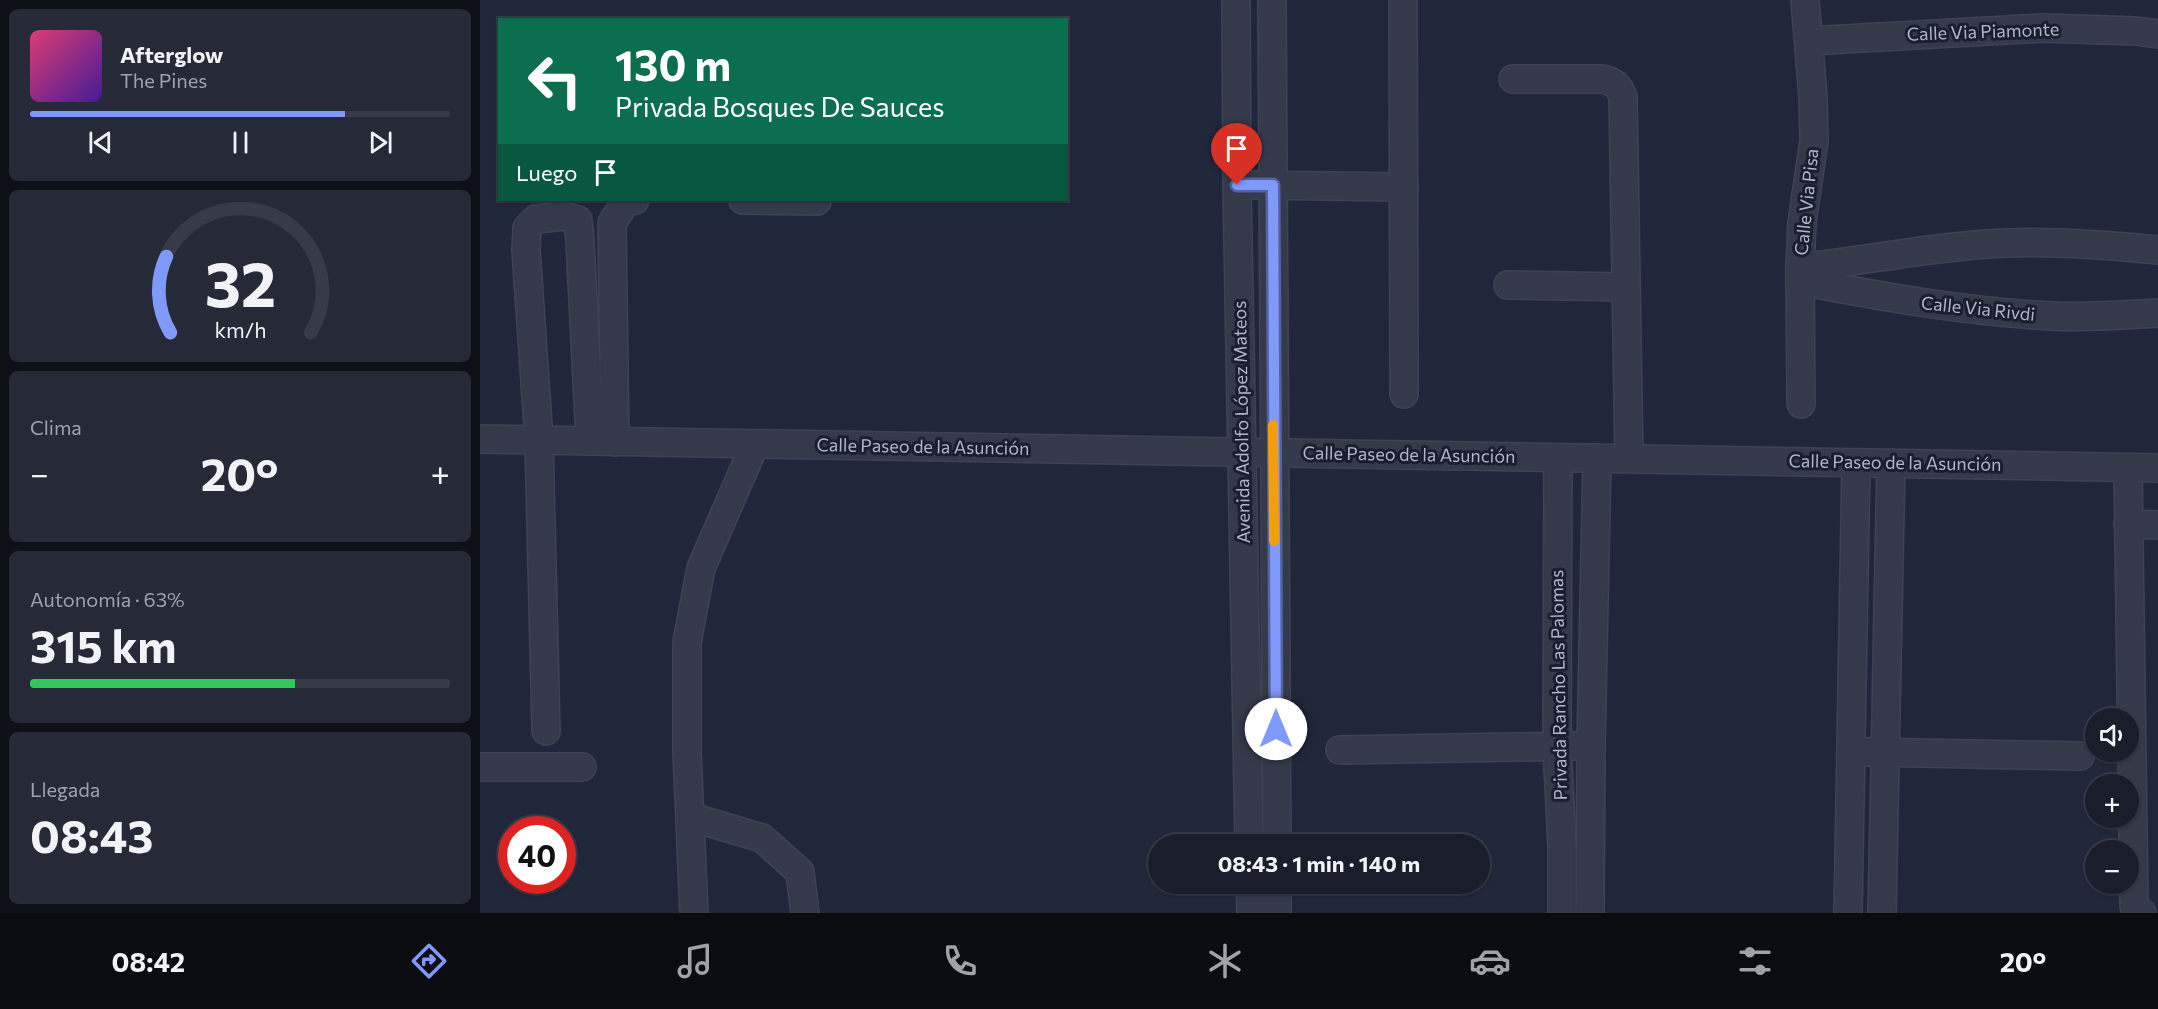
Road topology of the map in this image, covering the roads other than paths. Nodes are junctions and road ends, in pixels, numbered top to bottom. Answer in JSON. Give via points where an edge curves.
{"nodes":[{"id":1,"x":1236,"y":0,"type":"edge"},
{"id":2,"x":1272,"y":0,"type":"edge"},
{"id":3,"x":1403,"y":0,"type":"edge"},
{"id":4,"x":1805,"y":0,"type":"edge"},
{"id":5,"x":2158,"y":34,"type":"edge"},
{"id":6,"x":1809,"y":41,"type":"junction"},
{"id":7,"x":1513,"y":79,"type":"dead end"},
{"id":8,"x":1237,"y":185,"type":"junction"},
{"id":9,"x":1273,"y":185,"type":"junction"},
{"id":10,"x":1404,"y":187,"type":"junction"},
{"id":11,"x":630,"y":201,"type":"edge"},
{"id":12,"x":577,"y":210,"type":"edge"},
{"id":13,"x":2158,"y":250,"type":"edge"},
{"id":14,"x":1800,"y":274,"type":"junction"},
{"id":15,"x":1508,"y":285,"type":"dead end"},
{"id":16,"x":1626,"y":287,"type":"junction"},
{"id":17,"x":2158,"y":313,"type":"edge"},
{"id":18,"x":1404,"y":394,"type":"dead end"},
{"id":19,"x":1801,"y":404,"type":"dead end"},
{"id":20,"x":480,"y":439,"type":"edge"},
{"id":21,"x":539,"y":440,"type":"junction"},
{"id":22,"x":603,"y":441,"type":"junction"},
{"id":23,"x":755,"y":444,"type":"junction"},
{"id":24,"x":1243,"y":452,"type":"junction"},
{"id":25,"x":1274,"y":453,"type":"junction"},
{"id":26,"x":1558,"y":458,"type":"junction"},
{"id":27,"x":1597,"y":458,"type":"junction"},
{"id":28,"x":1629,"y":458,"type":"junction"},
{"id":29,"x":1891,"y":463,"type":"junction"},
{"id":30,"x":1856,"y":464,"type":"junction"},
{"id":31,"x":2128,"y":468,"type":"junction"},
{"id":32,"x":2158,"y":468,"type":"edge"},
{"id":33,"x":2128,"y":524,"type":"junction"},
{"id":34,"x":2158,"y":525,"type":"edge"},
{"id":35,"x":546,"y":731,"type":"dead end"},
{"id":36,"x":1557,"y":746,"type":"junction"},
{"id":37,"x":1591,"y":747,"type":"junction"},
{"id":38,"x":1340,"y":750,"type":"dead end"},
{"id":39,"x":1851,"y":752,"type":"junction"},
{"id":40,"x":1885,"y":752,"type":"junction"},
{"id":41,"x":2080,"y":756,"type":"dead end"},
{"id":42,"x":480,"y":767,"type":"edge"},
{"id":43,"x":582,"y":767,"type":"dead end"},
{"id":44,"x":691,"y":817,"type":"junction"},
{"id":45,"x":1249,"y":834,"type":"edge"},
{"id":46,"x":1277,"y":834,"type":"edge"},
{"id":47,"x":1250,"y":894,"type":"edge"},
{"id":48,"x":1277,"y":894,"type":"edge"},
{"id":49,"x":694,"y":913,"type":"edge"},
{"id":50,"x":805,"y":913,"type":"edge"},
{"id":51,"x":1251,"y":913,"type":"edge"},
{"id":52,"x":1277,"y":913,"type":"edge"},
{"id":53,"x":1562,"y":913,"type":"edge"},
{"id":54,"x":1590,"y":913,"type":"edge"},
{"id":55,"x":1848,"y":913,"type":"edge"},
{"id":56,"x":1882,"y":913,"type":"edge"},
{"id":57,"x":2142,"y":913,"type":"edge"}],
"edges":[{"from":1,"to":8,"type":"street","name":"Avenida Adolfo López Mateos"},
{"from":2,"to":9,"type":"street","name":"Avenida Adolfo López Mateos"},
{"from":3,"to":10,"type":"street"},
{"from":4,"to":6,"type":"street","name":"Calle Via Pisa"},
{"from":5,"to":6,"type":"street","name":"Calle Via Piamonte","via":[[2043,28]]},
{"from":6,"to":14,"type":"street","name":"Calle Via Pisa","via":[[1814,141],[1802,223]]},
{"from":7,"to":16,"type":"street","via":[[1603,79],[1619,87],[1623,97]]},
{"from":8,"to":9,"type":"street"},
{"from":8,"to":24,"type":"street","name":"Avenida Adolfo López Mateos"},
{"from":9,"to":10,"type":"street"},
{"from":9,"to":25,"type":"street","name":"Avenida Adolfo López Mateos"},
{"from":10,"to":18,"type":"street"},
{"from":11,"to":22,"type":"street","via":[[625,202],[612,224]]},
{"from":12,"to":21,"type":"street","via":[[564,216],[536,219],[527,228]]},
{"from":12,"to":22,"type":"street"},
{"from":13,"to":14,"type":"street","via":[[2082,243],[2005,243],[1929,250]]},
{"from":14,"to":17,"type":"street","name":"Calle Via Rivdi","via":[[1910,302],[1976,310],[2055,316]]},
{"from":14,"to":19,"type":"street","name":"Calle Via Pisa"},
{"from":15,"to":16,"type":"street"},
{"from":16,"to":28,"type":"street"},
{"from":20,"to":21,"type":"street","name":"Calle Paseo de la Asunción"},
{"from":21,"to":22,"type":"street","name":"Calle Paseo de la Asunción"},
{"from":21,"to":35,"type":"street"},
{"from":22,"to":23,"type":"street","name":"Calle Paseo de la Asunción"},
{"from":23,"to":24,"type":"street","name":"Calle Paseo de la Asunción"},
{"from":23,"to":44,"type":"street","via":[[701,568],[687,642]]},
{"from":24,"to":25,"type":"street","name":"Calle Paseo de la Asunción"},
{"from":24,"to":45,"type":"street","name":"Avenida Adolfo López Mateos"},
{"from":25,"to":26,"type":"street","name":"Calle Paseo de la Asunción"},
{"from":25,"to":46,"type":"street","name":"Avenida Adolfo López Mateos"},
{"from":26,"to":27,"type":"street","name":"Calle Paseo de la Asunción"},
{"from":26,"to":36,"type":"street","name":"Privada Rancho Las Palomas"},
{"from":27,"to":28,"type":"street","name":"Calle Paseo de la Asunción"},
{"from":27,"to":37,"type":"street","name":"Privada Rancho Las Palomas"},
{"from":28,"to":30,"type":"street","name":"Calle Paseo de la Asunción"},
{"from":29,"to":30,"type":"street","name":"Calle Paseo de la Asunción"},
{"from":29,"to":31,"type":"street","name":"Calle Paseo de la Asunción"},
{"from":29,"to":40,"type":"street"},
{"from":30,"to":39,"type":"street"},
{"from":31,"to":32,"type":"street","name":"Calle Paseo de la Asunción"},
{"from":31,"to":33,"type":"street"},
{"from":33,"to":34,"type":"street"},
{"from":33,"to":57,"type":"street","via":[[2134,906]]},
{"from":36,"to":37,"type":"street"},
{"from":36,"to":38,"type":"street"},
{"from":36,"to":53,"type":"street","name":"Privada Rancho Las Palomas"},
{"from":37,"to":54,"type":"street","name":"Privada Rancho Las Palomas"},
{"from":39,"to":40,"type":"street"},
{"from":39,"to":55,"type":"street"},
{"from":40,"to":41,"type":"street"},
{"from":40,"to":56,"type":"street"},
{"from":42,"to":43,"type":"street"},
{"from":44,"to":49,"type":"street"},
{"from":44,"to":50,"type":"street","via":[[762,838],[800,872]]},
{"from":47,"to":51,"type":"street"},
{"from":48,"to":52,"type":"street"}]}
